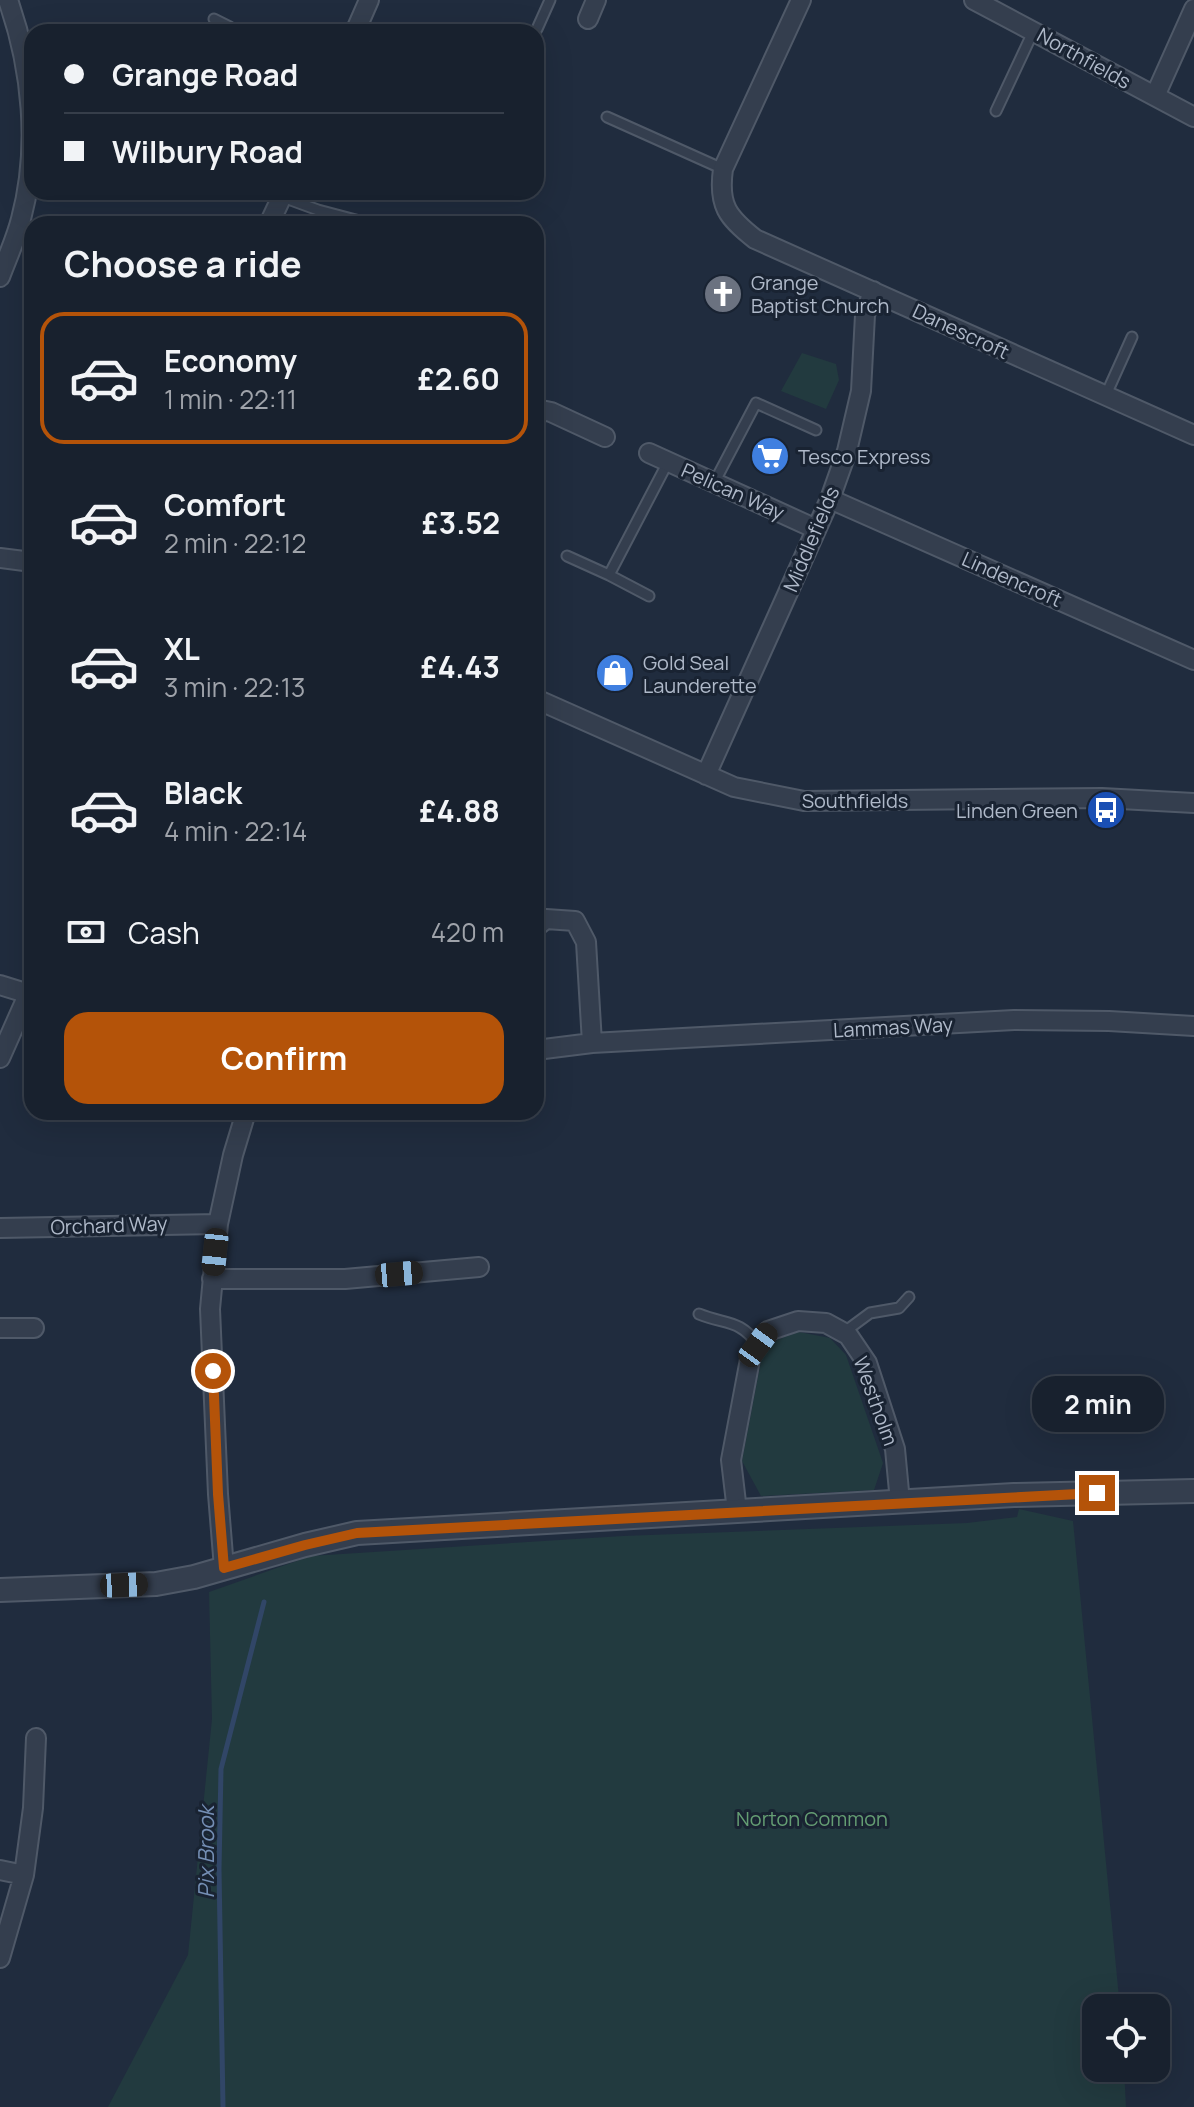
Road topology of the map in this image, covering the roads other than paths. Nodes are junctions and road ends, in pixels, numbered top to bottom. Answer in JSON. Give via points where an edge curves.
{"nodes":[{"id":1,"x":8,"y":0,"type":"edge"},
{"id":2,"x":369,"y":0,"type":"edge"},
{"id":3,"x":550,"y":0,"type":"edge"},
{"id":4,"x":801,"y":0,"type":"edge"},
{"id":5,"x":974,"y":0,"type":"edge"},
{"id":6,"x":1194,"y":9,"type":"edge"},
{"id":7,"x":214,"y":19,"type":"dead end"},
{"id":8,"x":224,"y":24,"type":"edge"},
{"id":9,"x":358,"y":24,"type":"edge"},
{"id":10,"x":539,"y":24,"type":"edge"},
{"id":11,"x":1034,"y":30,"type":"junction"},
{"id":12,"x":24,"y":58,"type":"edge"},
{"id":13,"x":1155,"y":96,"type":"junction"},
{"id":14,"x":996,"y":111,"type":"dead end"},
{"id":15,"x":607,"y":117,"type":"dead end"},
{"id":16,"x":1194,"y":117,"type":"edge"},
{"id":17,"x":723,"y":169,"type":"junction"},
{"id":18,"x":25,"y":200,"type":"edge"},
{"id":19,"x":294,"y":200,"type":"edge"},
{"id":20,"x":341,"y":216,"type":"edge"},
{"id":21,"x":0,"y":277,"type":"edge"},
{"id":22,"x":873,"y":291,"type":"junction"},
{"id":23,"x":1132,"y":337,"type":"dead end"},
{"id":24,"x":1105,"y":397,"type":"junction"},
{"id":25,"x":544,"y":411,"type":"edge"},
{"id":26,"x":816,"y":430,"type":"dead end"},
{"id":27,"x":1194,"y":435,"type":"edge"},
{"id":28,"x":605,"y":437,"type":"dead end"},
{"id":29,"x":649,"y":453,"type":"dead end"},
{"id":30,"x":668,"y":462,"type":"junction"},
{"id":31,"x":715,"y":481,"type":"junction"},
{"id":32,"x":830,"y":499,"type":"junction"},
{"id":33,"x":816,"y":529,"type":"junction"},
{"id":34,"x":567,"y":556,"type":"dead end"},
{"id":35,"x":0,"y":558,"type":"edge"},
{"id":36,"x":24,"y":561,"type":"edge"},
{"id":37,"x":609,"y":575,"type":"junction"},
{"id":38,"x":649,"y":596,"type":"dead end"},
{"id":39,"x":1194,"y":660,"type":"edge"},
{"id":40,"x":544,"y":703,"type":"edge"},
{"id":41,"x":706,"y":775,"type":"junction"},
{"id":42,"x":1194,"y":803,"type":"edge"},
{"id":43,"x":544,"y":921,"type":"edge"},
{"id":44,"x":0,"y":985,"type":"edge"},
{"id":45,"x":24,"y":989,"type":"edge"},
{"id":46,"x":24,"y":1004,"type":"edge"},
{"id":47,"x":1194,"y":1026,"type":"edge"},
{"id":48,"x":592,"y":1043,"type":"junction"},
{"id":49,"x":544,"y":1049,"type":"edge"},
{"id":50,"x":0,"y":1058,"type":"edge"},
{"id":51,"x":244,"y":1120,"type":"edge"},
{"id":52,"x":218,"y":1224,"type":"junction"},
{"id":53,"x":0,"y":1228,"type":"edge"},
{"id":54,"x":479,"y":1267,"type":"dead end"},
{"id":55,"x":212,"y":1279,"type":"junction"},
{"id":56,"x":909,"y":1297,"type":"dead end"},
{"id":57,"x":699,"y":1314,"type":"dead end"},
{"id":58,"x":0,"y":1328,"type":"edge"},
{"id":59,"x":34,"y":1328,"type":"dead end"},
{"id":60,"x":843,"y":1333,"type":"junction"},
{"id":61,"x":758,"y":1345,"type":"junction"},
{"id":62,"x":1194,"y":1491,"type":"edge"},
{"id":63,"x":900,"y":1502,"type":"junction"},
{"id":64,"x":737,"y":1511,"type":"junction"},
{"id":65,"x":224,"y":1568,"type":"junction"},
{"id":66,"x":0,"y":1590,"type":"edge"},
{"id":67,"x":36,"y":1738,"type":"dead end"},
{"id":68,"x":0,"y":1870,"type":"edge"},
{"id":69,"x":24,"y":1875,"type":"junction"},
{"id":70,"x":0,"y":1958,"type":"edge"}],
"edges":[{"from":1,"to":12,"type":"street"},
{"from":2,"to":9,"type":"street"},
{"from":3,"to":10,"type":"lane"},
{"from":4,"to":17,"type":"street","name":"Danescroft"},
{"from":5,"to":11,"type":"street","name":"Northfields"},
{"from":6,"to":13,"type":"street"},
{"from":7,"to":8,"type":"lane"},
{"from":11,"to":13,"type":"street","name":"Northfields"},
{"from":11,"to":14,"type":"lane"},
{"from":13,"to":16,"type":"street","name":"Northfields"},
{"from":15,"to":17,"type":"lane"},
{"from":17,"to":22,"type":"street","name":"Danescroft","via":[[720,189],[737,226]]},
{"from":18,"to":21,"type":"street"},
{"from":19,"to":20,"type":"lane"},
{"from":22,"to":24,"type":"street","name":"Danescroft"},
{"from":22,"to":32,"type":"street","name":"Middlefields","via":[[865,315],[856,416]]},
{"from":23,"to":24,"type":"lane"},
{"from":24,"to":27,"type":"street","name":"Danescroft"},
{"from":25,"to":28,"type":"street"},
{"from":26,"to":31,"type":"lane","via":[[756,403]]},
{"from":29,"to":30,"type":"street","name":"Pelican Way"},
{"from":30,"to":31,"type":"street","name":"Pelican Way"},
{"from":30,"to":37,"type":"lane"},
{"from":31,"to":33,"type":"street","name":"Pelican Way"},
{"from":32,"to":33,"type":"street","name":"Middlefields"},
{"from":32,"to":39,"type":"street","name":"Lindencroft"},
{"from":33,"to":41,"type":"street","name":"Middlefields"},
{"from":34,"to":37,"type":"lane"},
{"from":35,"to":36,"type":"street"},
{"from":37,"to":38,"type":"lane"},
{"from":40,"to":41,"type":"street","name":"Southfields"},
{"from":41,"to":42,"type":"street","name":"Southfields","via":[[742,790],[804,801],[1102,798]]},
{"from":43,"to":48,"type":"street","via":[[575,921],[586,942]]},
{"from":44,"to":45,"type":"street"},
{"from":46,"to":50,"type":"street"},
{"from":47,"to":48,"type":"street","name":"Lammas Way","via":[[1014,1020]]},
{"from":48,"to":49,"type":"street","name":"Lammas Way"},
{"from":51,"to":52,"type":"street"},
{"from":52,"to":53,"type":"street","name":"Orchard Way"},
{"from":52,"to":55,"type":"street"},
{"from":54,"to":55,"type":"street","via":[[345,1279]]},
{"from":55,"to":65,"type":"street"},
{"from":56,"to":60,"type":"lane","via":[[899,1308],[870,1313]]},
{"from":57,"to":61,"type":"lane","via":[[739,1325]]},
{"from":58,"to":59,"type":"street"},
{"from":60,"to":61,"type":"street","name":"Westholm","via":[[826,1323],[798,1321],[768,1331]]},
{"from":60,"to":63,"type":"street","name":"Westholm","via":[[867,1363],[895,1449]]},
{"from":61,"to":64,"type":"street","via":[[751,1354],[731,1460]]},
{"from":62,"to":63,"type":"street"},
{"from":63,"to":64,"type":"street"},
{"from":64,"to":65,"type":"street","via":[[357,1533]]},
{"from":65,"to":66,"type":"street","via":[[156,1584]]},
{"from":67,"to":69,"type":"street"},
{"from":68,"to":69,"type":"street"},
{"from":69,"to":70,"type":"street"}]}
